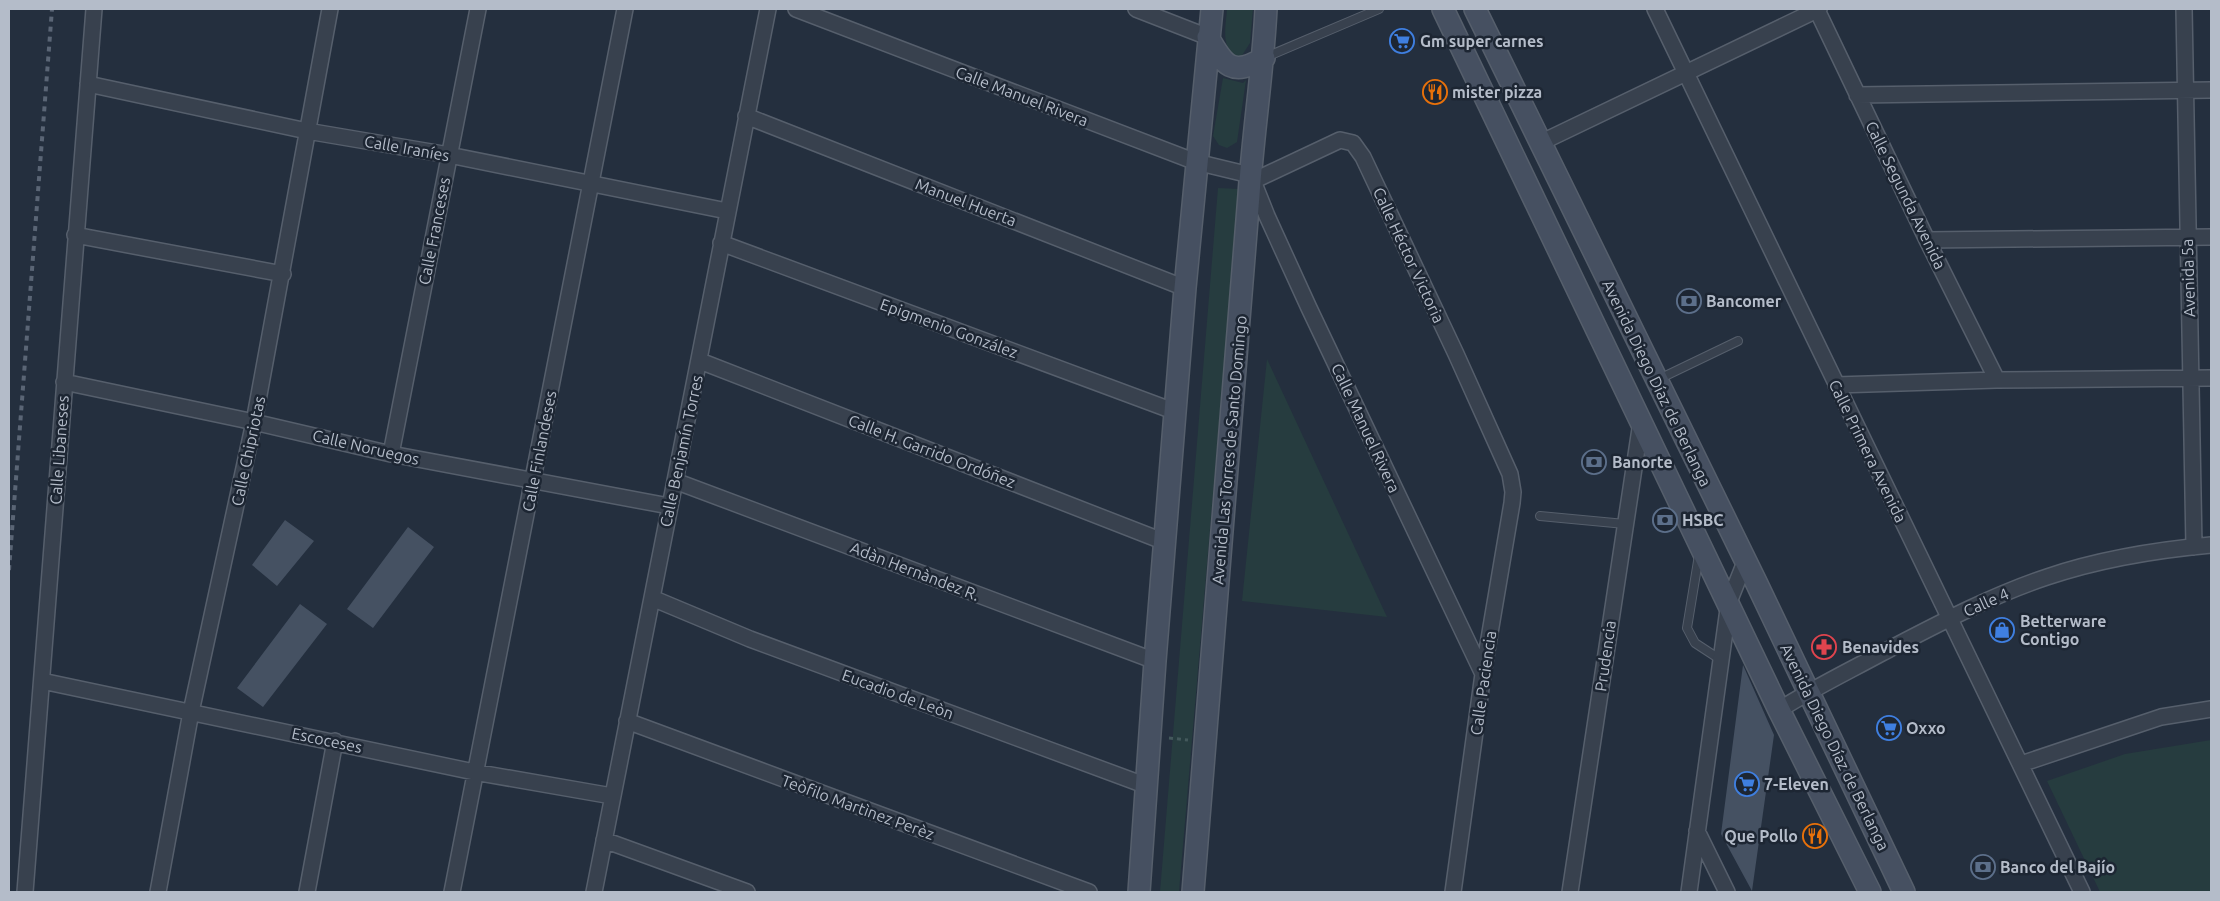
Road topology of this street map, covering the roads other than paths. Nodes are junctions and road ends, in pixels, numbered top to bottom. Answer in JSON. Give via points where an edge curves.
{"nodes":[{"id":1,"x":94,"y":9,"type":"edge"},
{"id":2,"x":330,"y":9,"type":"edge"},
{"id":3,"x":478,"y":9,"type":"edge"},
{"id":4,"x":625,"y":9,"type":"edge"},
{"id":5,"x":768,"y":9,"type":"edge"},
{"id":6,"x":796,"y":9,"type":"edge"},
{"id":7,"x":1136,"y":9,"type":"edge"},
{"id":8,"x":1212,"y":9,"type":"edge"},
{"id":9,"x":1266,"y":9,"type":"edge"},
{"id":10,"x":1379,"y":9,"type":"edge"},
{"id":11,"x":1443,"y":9,"type":"edge"},
{"id":12,"x":1475,"y":9,"type":"edge"},
{"id":13,"x":1655,"y":9,"type":"edge"},
{"id":14,"x":1818,"y":9,"type":"edge"},
{"id":15,"x":2184,"y":9,"type":"edge"},
{"id":16,"x":1208,"y":37,"type":"junction"},
{"id":17,"x":1264,"y":58,"type":"junction"},
{"id":18,"x":1685,"y":73,"type":"junction"},
{"id":19,"x":88,"y":84,"type":"junction"},
{"id":20,"x":2186,"y":90,"type":"junction"},
{"id":21,"x":2211,"y":90,"type":"edge"},
{"id":22,"x":1857,"y":96,"type":"junction"},
{"id":23,"x":746,"y":116,"type":"junction"},
{"id":24,"x":307,"y":131,"type":"junction"},
{"id":25,"x":1540,"y":143,"type":"junction"},
{"id":26,"x":449,"y":155,"type":"junction"},
{"id":27,"x":1196,"y":162,"type":"junction"},
{"id":28,"x":1252,"y":178,"type":"junction"},
{"id":29,"x":590,"y":183,"type":"junction"},
{"id":30,"x":727,"y":210,"type":"junction"},
{"id":31,"x":76,"y":235,"type":"junction"},
{"id":32,"x":2211,"y":236,"type":"edge"},
{"id":33,"x":2187,"y":237,"type":"junction"},
{"id":34,"x":1926,"y":240,"type":"junction"},
{"id":35,"x":721,"y":243,"type":"junction"},
{"id":36,"x":283,"y":274,"type":"junction"},
{"id":37,"x":1185,"y":288,"type":"junction"},
{"id":38,"x":1738,"y":341,"type":"dead end"},
{"id":39,"x":700,"y":360,"type":"junction"},
{"id":40,"x":2191,"y":378,"type":"junction"},
{"id":41,"x":2211,"y":378,"type":"edge"},
{"id":42,"x":1997,"y":380,"type":"junction"},
{"id":43,"x":1656,"y":381,"type":"junction"},
{"id":44,"x":64,"y":382,"type":"junction"},
{"id":45,"x":1836,"y":385,"type":"junction"},
{"id":46,"x":1176,"y":412,"type":"junction"},
{"id":47,"x":1642,"y":420,"type":"junction"},
{"id":48,"x":254,"y":422,"type":"junction"},
{"id":49,"x":391,"y":454,"type":"junction"},
{"id":50,"x":1510,"y":474,"type":"joint"},
{"id":51,"x":676,"y":481,"type":"junction"},
{"id":52,"x":533,"y":482,"type":"junction"},
{"id":53,"x":669,"y":506,"type":"junction"},
{"id":54,"x":1540,"y":516,"type":"dead end"},
{"id":55,"x":1625,"y":524,"type":"junction"},
{"id":56,"x":1165,"y":542,"type":"junction"},
{"id":57,"x":2211,"y":545,"type":"edge"},
{"id":58,"x":1701,"y":546,"type":"junction"},
{"id":59,"x":2194,"y":546,"type":"junction"},
{"id":60,"x":1745,"y":562,"type":"junction"},
{"id":61,"x":652,"y":598,"type":"junction"},
{"id":62,"x":1729,"y":602,"type":"junction"},
{"id":63,"x":1950,"y":618,"type":"junction"},
{"id":64,"x":1721,"y":660,"type":"junction"},
{"id":65,"x":1155,"y":661,"type":"junction"},
{"id":66,"x":1483,"y":674,"type":"junction"},
{"id":67,"x":42,"y":681,"type":"junction"},
{"id":68,"x":1808,"y":692,"type":"junction"},
{"id":69,"x":2211,"y":709,"type":"edge"},
{"id":70,"x":1779,"y":710,"type":"junction"},
{"id":71,"x":191,"y":712,"type":"junction"},
{"id":72,"x":627,"y":721,"type":"junction"},
{"id":73,"x":335,"y":741,"type":"junction"},
{"id":74,"x":2021,"y":764,"type":"junction"},
{"id":75,"x":474,"y":772,"type":"junction"},
{"id":76,"x":1147,"y":786,"type":"junction"},
{"id":77,"x":612,"y":796,"type":"junction"},
{"id":78,"x":1697,"y":831,"type":"junction"},
{"id":79,"x":604,"y":840,"type":"junction"},
{"id":80,"x":25,"y":892,"type":"edge"},
{"id":81,"x":158,"y":892,"type":"edge"},
{"id":82,"x":307,"y":892,"type":"edge"},
{"id":83,"x":452,"y":892,"type":"edge"},
{"id":84,"x":594,"y":892,"type":"edge"},
{"id":85,"x":747,"y":892,"type":"edge"},
{"id":86,"x":1089,"y":892,"type":"edge"},
{"id":87,"x":1139,"y":892,"type":"edge"},
{"id":88,"x":1193,"y":892,"type":"edge"},
{"id":89,"x":1454,"y":892,"type":"edge"},
{"id":90,"x":1570,"y":892,"type":"edge"},
{"id":91,"x":1689,"y":892,"type":"edge"},
{"id":92,"x":1727,"y":892,"type":"edge"},
{"id":93,"x":1870,"y":892,"type":"edge"},
{"id":94,"x":1904,"y":892,"type":"edge"},
{"id":95,"x":2082,"y":892,"type":"edge"}],
"edges":[{"from":1,"to":19,"type":"street","name":"Calle Libaneses"},
{"from":2,"to":24,"type":"street","name":"Calle Chipriotas"},
{"from":3,"to":26,"type":"street","name":"Calle Franceses"},
{"from":4,"to":29,"type":"street","name":"Calle Finlandeses"},
{"from":5,"to":23,"type":"street","name":"Calle Benjamín Torres"},
{"from":6,"to":27,"type":"street","name":"Calle Manuel Rivera"},
{"from":7,"to":16,"type":"street"},
{"from":8,"to":16,"type":"main road"},
{"from":9,"to":17,"type":"main road","name":"Avenida Las Torres de Santo Domingo"},
{"from":10,"to":17,"type":"lane"},
{"from":11,"to":47,"type":"main road","name":"Avenida Diego Díaz de Berlanga"},
{"from":12,"to":25,"type":"main road","name":"Avenida Diego Díaz de Berlanga"},
{"from":13,"to":18,"type":"street","name":"Calle Primera Avenida"},
{"from":14,"to":18,"type":"street"},
{"from":14,"to":22,"type":"street","name":"Calle Segunda Avenida"},
{"from":15,"to":20,"type":"street","name":"Avenida 5a"},
{"from":16,"to":17,"type":"main road","via":[[1221,61],[1236,69],[1249,67]]},
{"from":16,"to":27,"type":"main road"},
{"from":17,"to":28,"type":"main road","name":"Avenida Las Torres de Santo Domingo"},
{"from":18,"to":25,"type":"street"},
{"from":18,"to":45,"type":"street","name":"Calle Primera Avenida"},
{"from":19,"to":24,"type":"street","name":"Calle Iraníes"},
{"from":19,"to":31,"type":"street","name":"Calle Libaneses"},
{"from":20,"to":21,"type":"street"},
{"from":20,"to":22,"type":"street"},
{"from":20,"to":33,"type":"street","name":"Avenida 5a"},
{"from":22,"to":34,"type":"street","name":"Calle Segunda Avenida"},
{"from":23,"to":30,"type":"street","name":"Calle Benjamín Torres"},
{"from":23,"to":37,"type":"street","name":"Manuel Huerta"},
{"from":24,"to":26,"type":"street","name":"Calle Iraníes"},
{"from":24,"to":36,"type":"street","name":"Calle Chipriotas"},
{"from":25,"to":43,"type":"main road","name":"Avenida Diego Díaz de Berlanga"},
{"from":26,"to":29,"type":"street","name":"Calle Iraníes"},
{"from":26,"to":49,"type":"street","name":"Calle Franceses"},
{"from":27,"to":28,"type":"street","name":"Calle Manuel Rivera"},
{"from":27,"to":37,"type":"main road"},
{"from":28,"to":50,"type":"street","name":"Calle Héctor Victoria","via":[[1340,140],[1353,144],[1369,170]]},
{"from":28,"to":66,"type":"street","name":"Calle Manuel Rivera","via":[[1309,308]]},
{"from":28,"to":88,"type":"main road","name":"Avenida Las Torres de Santo Domingo"},
{"from":29,"to":30,"type":"street","name":"Calle Iraníes"},
{"from":29,"to":52,"type":"street","name":"Calle Finlandeses"},
{"from":30,"to":35,"type":"street","name":"Calle Benjamín Torres"},
{"from":31,"to":36,"type":"street"},
{"from":31,"to":44,"type":"street","name":"Calle Libaneses"},
{"from":32,"to":33,"type":"street"},
{"from":33,"to":34,"type":"street"},
{"from":33,"to":40,"type":"street","name":"Avenida 5a"},
{"from":34,"to":42,"type":"street","name":"Calle Segunda Avenida"},
{"from":35,"to":39,"type":"street","name":"Calle Benjamín Torres"},
{"from":35,"to":46,"type":"street","name":"Epigmenio González"},
{"from":36,"to":48,"type":"street","name":"Calle Chipriotas"},
{"from":37,"to":46,"type":"main road"},
{"from":38,"to":43,"type":"lane"},
{"from":39,"to":51,"type":"street","name":"Calle Benjamín Torres"},
{"from":39,"to":56,"type":"street","name":"Calle H. Garrido Ordóñez"},
{"from":40,"to":41,"type":"street"},
{"from":40,"to":42,"type":"street"},
{"from":40,"to":59,"type":"street","name":"Avenida 5a"},
{"from":42,"to":45,"type":"street"},
{"from":43,"to":60,"type":"main road","name":"Avenida Diego Díaz de Berlanga"},
{"from":44,"to":48,"type":"street","name":"Calle Noruegos"},
{"from":44,"to":67,"type":"street","name":"Calle Libaneses"},
{"from":45,"to":63,"type":"street","name":"Calle Primera Avenida"},
{"from":46,"to":56,"type":"main road"},
{"from":47,"to":55,"type":"street","name":"Prudencia"},
{"from":47,"to":58,"type":"main road","name":"Avenida Diego Díaz de Berlanga"},
{"from":48,"to":49,"type":"street","name":"Calle Noruegos"},
{"from":48,"to":71,"type":"street","name":"Calle Chipriotas"},
{"from":49,"to":52,"type":"street","name":"Calle Noruegos"},
{"from":50,"to":66,"type":"street","name":"Calle Paciencia","via":[[1513,492]]},
{"from":51,"to":53,"type":"street","name":"Calle Benjamín Torres"},
{"from":51,"to":65,"type":"street","name":"Adàn Hernàndez R."},
{"from":52,"to":53,"type":"street","name":"Calle Noruegos"},
{"from":52,"to":75,"type":"street","name":"Calle Finlandeses"},
{"from":53,"to":61,"type":"street","name":"Calle Benjamín Torres"},
{"from":54,"to":55,"type":"lane"},
{"from":55,"to":90,"type":"street","name":"Prudencia"},
{"from":56,"to":65,"type":"main road"},
{"from":57,"to":59,"type":"street","name":"Calle 4"},
{"from":58,"to":62,"type":"main road","name":"Avenida Diego Díaz de Berlanga"},
{"from":58,"to":64,"type":"lane","via":[[1687,628],[1695,643]]},
{"from":59,"to":63,"type":"street","name":"Calle 4","via":[[2124,556],[2048,576]]},
{"from":60,"to":62,"type":"street"},
{"from":60,"to":68,"type":"main road","name":"Avenida Diego Díaz de Berlanga"},
{"from":61,"to":72,"type":"street","name":"Calle Benjamín Torres"},
{"from":61,"to":76,"type":"street","name":"Eucadio de Leòn","via":[[750,640]]},
{"from":62,"to":64,"type":"street"},
{"from":62,"to":70,"type":"main road","name":"Avenida Diego Díaz de Berlanga"},
{"from":63,"to":68,"type":"street","name":"Calle 4"},
{"from":63,"to":74,"type":"street","name":"Calle Primera Avenida"},
{"from":64,"to":78,"type":"street"},
{"from":65,"to":76,"type":"main road"},
{"from":66,"to":89,"type":"street","name":"Calle Paciencia"},
{"from":67,"to":71,"type":"street","name":"Escoceses"},
{"from":67,"to":80,"type":"street","name":"Calle Libaneses"},
{"from":68,"to":70,"type":"street","name":"Calle 4"},
{"from":68,"to":94,"type":"main road","name":"Avenida Diego Díaz de Berlanga"},
{"from":69,"to":74,"type":"street","via":[[2161,717]]},
{"from":70,"to":93,"type":"main road","name":"Avenida Diego Díaz de Berlanga"},
{"from":71,"to":73,"type":"street","name":"Escoceses"},
{"from":71,"to":81,"type":"street","name":"Calle Chipriotas"},
{"from":72,"to":77,"type":"street","name":"Calle Benjamín Torres"},
{"from":72,"to":86,"type":"street","name":"Teòfilo Martìnez Perèz"},
{"from":73,"to":75,"type":"street","name":"Escoceses"},
{"from":73,"to":82,"type":"street"},
{"from":74,"to":95,"type":"street","name":"Calle Primera Avenida"},
{"from":75,"to":77,"type":"street","name":"Escoceses"},
{"from":75,"to":83,"type":"street","name":"Calle Finlandeses"},
{"from":76,"to":87,"type":"main road"},
{"from":77,"to":79,"type":"street","name":"Calle Benjamín Torres"},
{"from":78,"to":91,"type":"street"},
{"from":78,"to":92,"type":"street"},
{"from":79,"to":84,"type":"street","name":"Calle Benjamín Torres"},
{"from":79,"to":85,"type":"street"}]}
